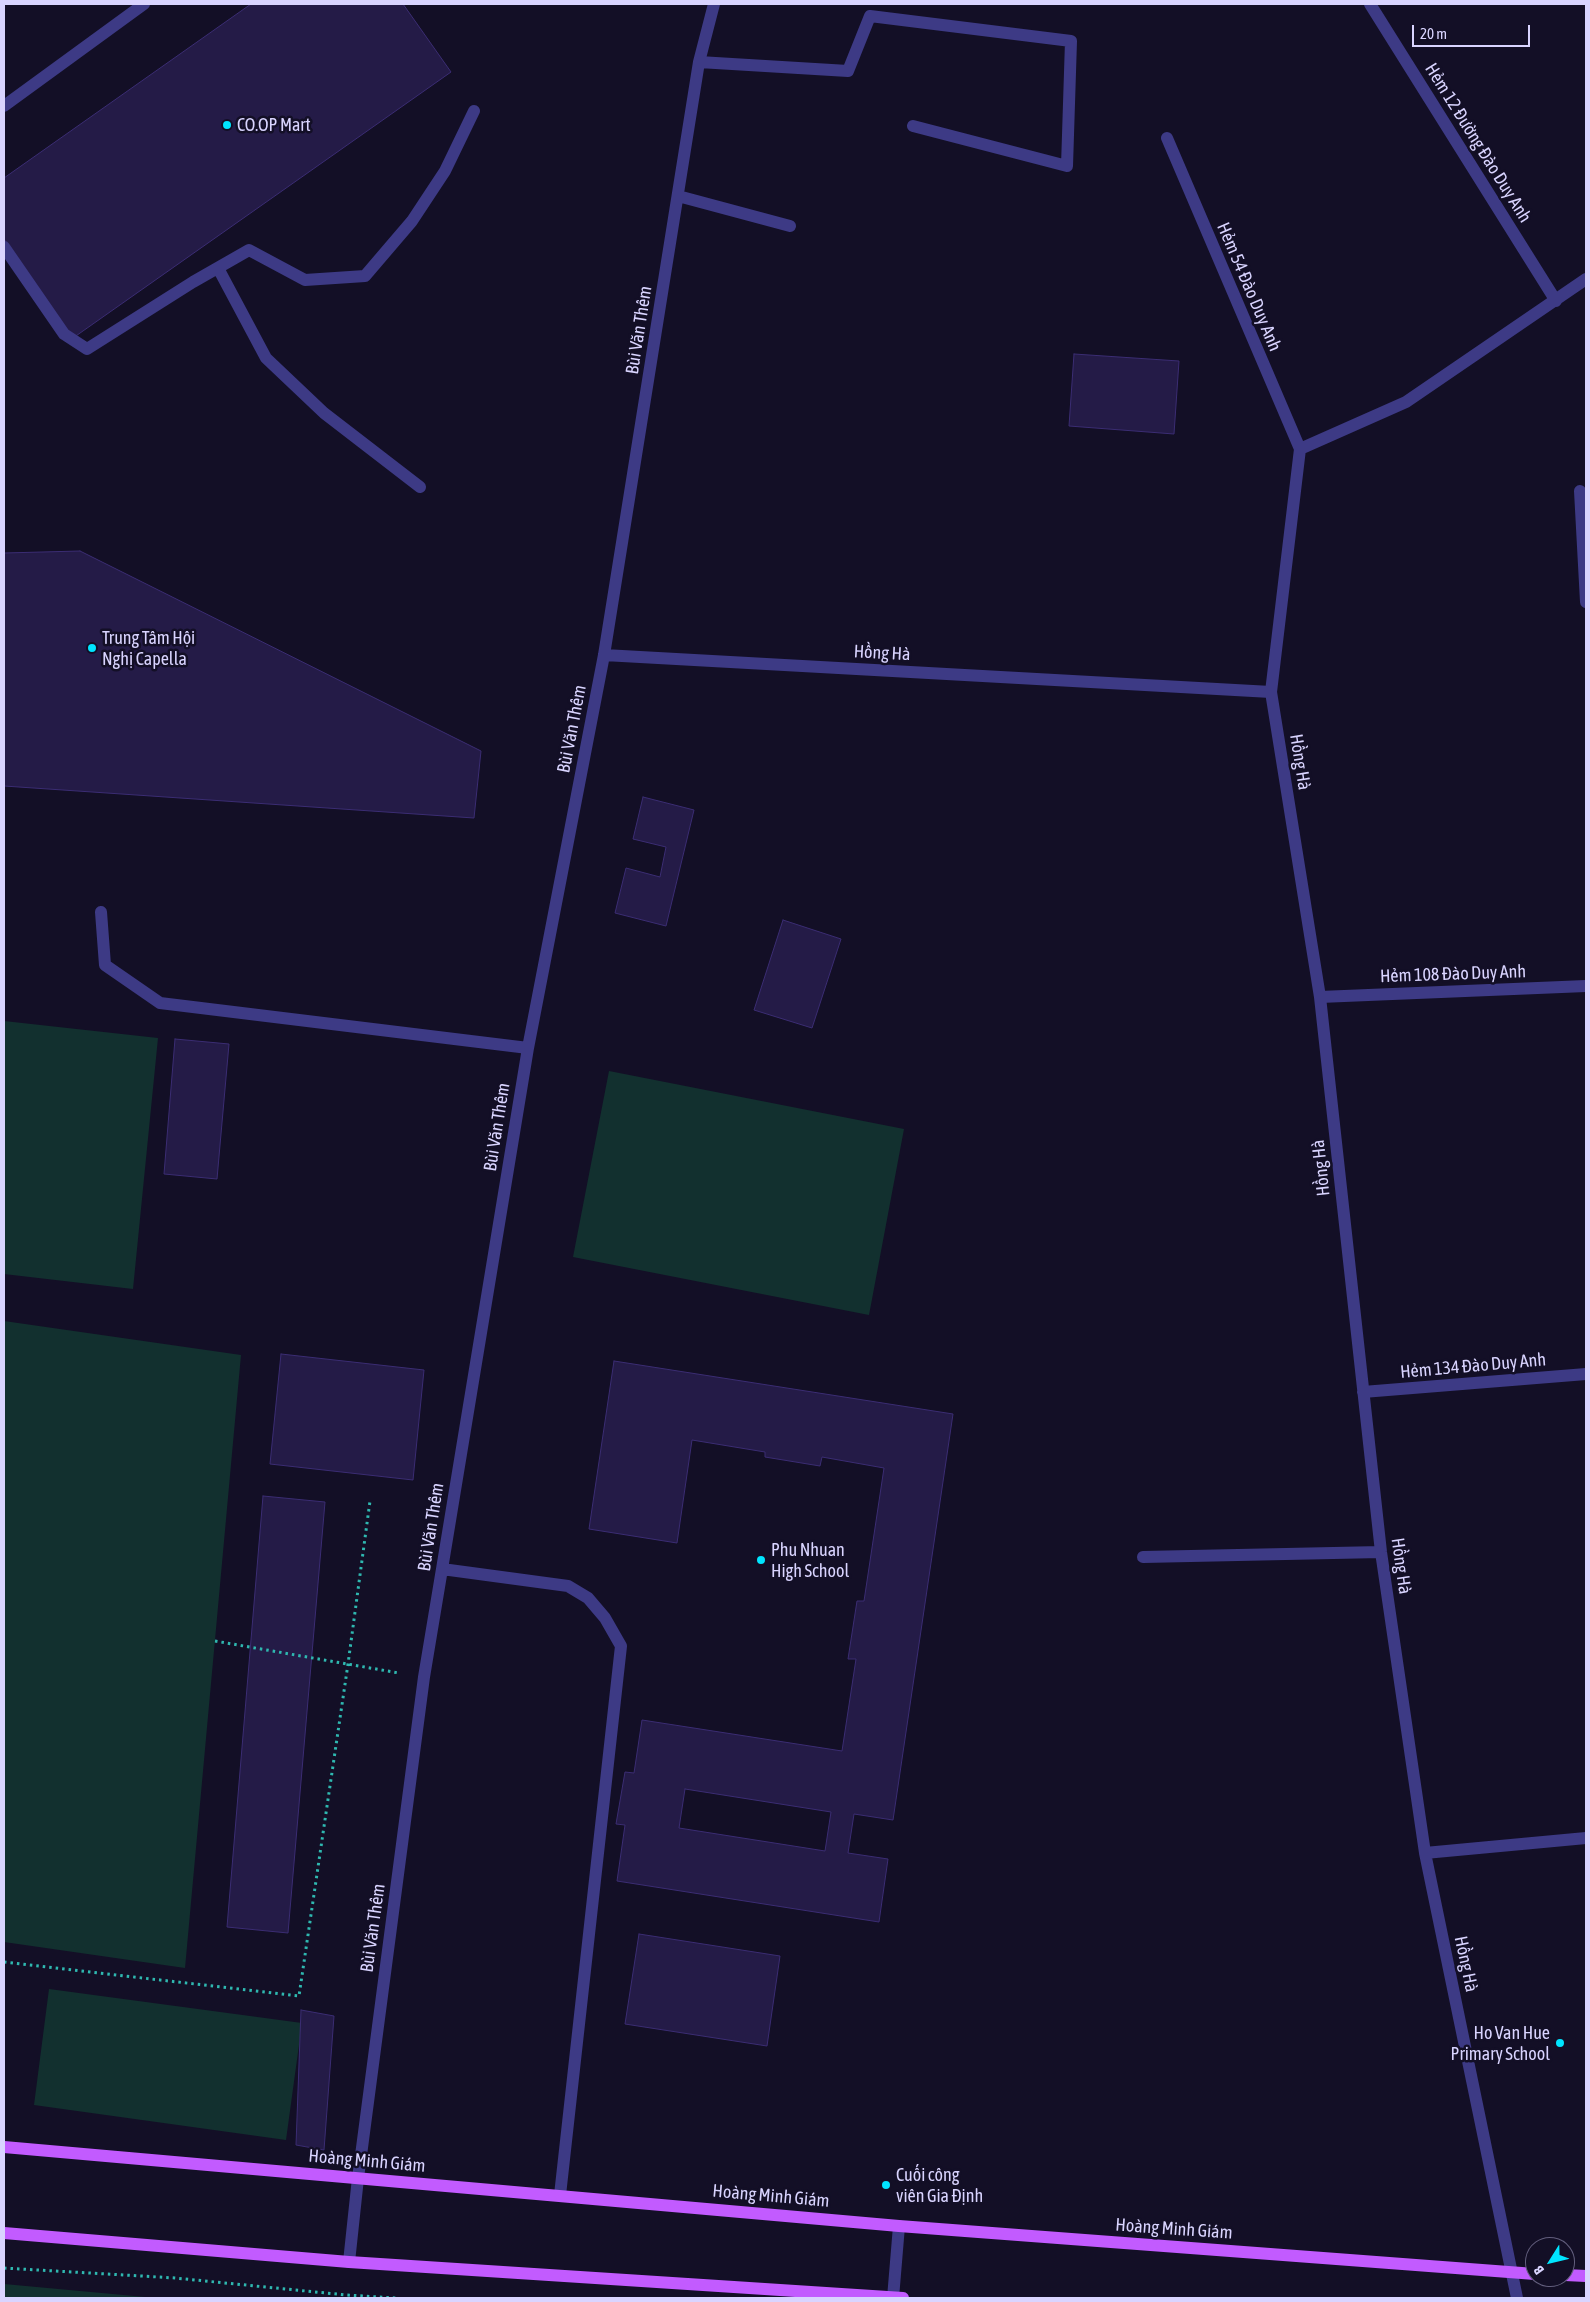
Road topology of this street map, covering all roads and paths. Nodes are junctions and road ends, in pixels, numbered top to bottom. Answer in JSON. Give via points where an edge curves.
{"nodes":[{"id":1,"x":144,"y":4,"type":"edge"},
{"id":2,"x":714,"y":4,"type":"edge"},
{"id":3,"x":1370,"y":4,"type":"edge"},
{"id":4,"x":699,"y":62,"type":"junction"},
{"id":5,"x":4,"y":106,"type":"edge"},
{"id":6,"x":474,"y":111,"type":"dead end"},
{"id":7,"x":913,"y":126,"type":"dead end"},
{"id":8,"x":1167,"y":138,"type":"dead end"},
{"id":9,"x":678,"y":196,"type":"junction"},
{"id":10,"x":790,"y":226,"type":"dead end"},
{"id":11,"x":4,"y":247,"type":"edge"},
{"id":12,"x":218,"y":268,"type":"junction"},
{"id":13,"x":1586,"y":279,"type":"edge"},
{"id":14,"x":1556,"y":301,"type":"junction"},
{"id":15,"x":1300,"y":449,"type":"junction"},
{"id":16,"x":420,"y":487,"type":"dead end"},
{"id":17,"x":1580,"y":491,"type":"dead end"},
{"id":18,"x":1586,"y":597,"type":"edge"},
{"id":19,"x":1586,"y":602,"type":"edge"},
{"id":20,"x":604,"y":656,"type":"junction"},
{"id":21,"x":1271,"y":692,"type":"junction"},
{"id":22,"x":102,"y":912,"type":"dead end"},
{"id":23,"x":1586,"y":986,"type":"edge"},
{"id":24,"x":1320,"y":997,"type":"junction"},
{"id":25,"x":528,"y":1048,"type":"junction"},
{"id":26,"x":1586,"y":1374,"type":"edge"},
{"id":27,"x":1363,"y":1392,"type":"junction"},
{"id":28,"x":370,"y":1501,"type":"dead end"},
{"id":29,"x":1381,"y":1552,"type":"junction"},
{"id":30,"x":1143,"y":1557,"type":"dead end"},
{"id":31,"x":442,"y":1569,"type":"junction"},
{"id":32,"x":215,"y":1641,"type":"dead end"},
{"id":33,"x":348,"y":1664,"type":"junction"},
{"id":34,"x":424,"y":1677,"type":"junction"},
{"id":35,"x":1586,"y":1838,"type":"edge"},
{"id":36,"x":1425,"y":1853,"type":"junction"},
{"id":37,"x":4,"y":1962,"type":"edge"},
{"id":38,"x":4,"y":2147,"type":"edge"},
{"id":39,"x":358,"y":2178,"type":"junction"},
{"id":40,"x":560,"y":2195,"type":"junction"},
{"id":41,"x":899,"y":2226,"type":"junction"},
{"id":42,"x":4,"y":2233,"type":"edge"},
{"id":43,"x":349,"y":2262,"type":"junction"},
{"id":44,"x":4,"y":2268,"type":"edge"},
{"id":45,"x":1511,"y":2273,"type":"junction"},
{"id":46,"x":1525,"y":2274,"type":"edge"},
{"id":47,"x":851,"y":2296,"type":"edge"},
{"id":48,"x":396,"y":2298,"type":"edge"},
{"id":49,"x":893,"y":2298,"type":"edge"},
{"id":50,"x":902,"y":2298,"type":"edge"},
{"id":51,"x":1517,"y":2298,"type":"edge"}],
"edges":[{"from":1,"to":5,"type":"street"},
{"from":2,"to":4,"type":"street","name":"Bùi Văn Thêm"},
{"from":3,"to":14,"type":"street","name":"Hẻm 12 Đường Đào Duy Anh"},
{"from":4,"to":7,"type":"street","via":[[848,72],[870,16],[1071,41],[1067,166]]},
{"from":4,"to":9,"type":"street","name":"Bùi Văn Thêm"},
{"from":6,"to":12,"type":"street","via":[[445,171],[412,221],[365,276],[305,280],[249,250]]},
{"from":8,"to":15,"type":"street","name":"Hẻm 54 Đào Duy Anh"},
{"from":9,"to":10,"type":"street"},
{"from":9,"to":20,"type":"street","name":"Bùi Văn Thêm"},
{"from":11,"to":12,"type":"street","via":[[64,334],[87,349]]},
{"from":12,"to":16,"type":"street","via":[[266,358],[324,413]]},
{"from":13,"to":14,"type":"street"},
{"from":14,"to":15,"type":"street","via":[[1406,402]]},
{"from":15,"to":21,"type":"street","name":"Hẻm 54 Đào Duy Anh"},
{"from":17,"to":18,"type":"street"},
{"from":18,"to":19,"type":"street"},
{"from":20,"to":21,"type":"street","name":"Hồng Hà"},
{"from":20,"to":25,"type":"street","name":"Bùi Văn Thêm"},
{"from":21,"to":24,"type":"street","name":"Hồng Hà"},
{"from":22,"to":25,"type":"street","via":[[105,965],[160,1004]]},
{"from":23,"to":24,"type":"street","name":"Hẻm 108 Đào Duy Anh"},
{"from":24,"to":27,"type":"street","name":"Hồng Hà"},
{"from":25,"to":31,"type":"street","name":"Bùi Văn Thêm"},
{"from":26,"to":27,"type":"street","name":"Hẻm 134 Đào Duy Anh"},
{"from":27,"to":29,"type":"street","name":"Hồng Hà"},
{"from":28,"to":33,"type":"path"},
{"from":29,"to":30,"type":"street"},
{"from":29,"to":36,"type":"street","name":"Hồng Hà"},
{"from":31,"to":34,"type":"street","name":"Bùi Văn Thêm"},
{"from":31,"to":40,"type":"street","via":[[568,1586],[588,1598],[605,1618],[621,1646]]},
{"from":32,"to":33,"type":"path"},
{"from":33,"to":34,"type":"path"},
{"from":33,"to":37,"type":"path","via":[[299,1996]]},
{"from":34,"to":39,"type":"street","name":"Bùi Văn Thêm"},
{"from":35,"to":36,"type":"street"},
{"from":36,"to":45,"type":"street","name":"Hồng Hà"},
{"from":38,"to":39,"type":"main road","name":"Hoàng Minh Giám"},
{"from":39,"to":40,"type":"main road","name":"Hoàng Minh Giám"},
{"from":39,"to":43,"type":"street","name":"Bùi Văn Thêm"},
{"from":40,"to":41,"type":"main road","name":"Hoàng Minh Giám"},
{"from":41,"to":45,"type":"main road","name":"Hoàng Minh Giám"},
{"from":41,"to":49,"type":"street"},
{"from":42,"to":43,"type":"main road"},
{"from":43,"to":47,"type":"main road"},
{"from":44,"to":48,"type":"path","via":[[175,2278]]},
{"from":45,"to":46,"type":"main road","name":"Hoàng Minh Giám"},
{"from":45,"to":51,"type":"street","name":"Hồng Hà"},
{"from":47,"to":49,"type":"main road"},
{"from":49,"to":50,"type":"main road"}]}
